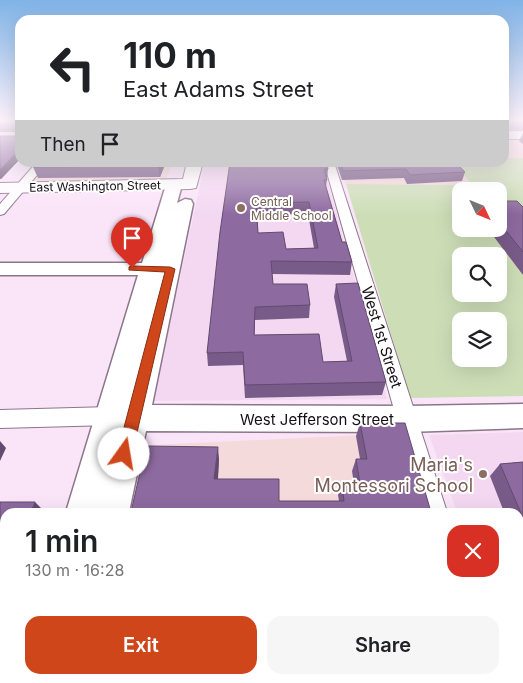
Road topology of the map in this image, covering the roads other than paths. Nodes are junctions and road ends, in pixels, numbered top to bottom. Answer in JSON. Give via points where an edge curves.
{"nodes":[{"id":1,"x":38,"y":167,"type":"edge"},
{"id":2,"x":331,"y":167,"type":"edge"},
{"id":3,"x":184,"y":174,"type":"edge"},
{"id":4,"x":0,"y":188,"type":"edge"},
{"id":5,"x":21,"y":188,"type":"junction"},
{"id":6,"x":0,"y":211,"type":"edge"},
{"id":7,"x":0,"y":269,"type":"edge"},
{"id":8,"x":160,"y":269,"type":"junction"},
{"id":9,"x":523,"y":416,"type":"edge"},
{"id":10,"x":122,"y":417,"type":"junction"},
{"id":11,"x":0,"y":419,"type":"edge"},
{"id":12,"x":407,"y":419,"type":"junction"},
{"id":13,"x":85,"y":508,"type":"edge"},
{"id":14,"x":112,"y":508,"type":"edge"},
{"id":15,"x":434,"y":508,"type":"edge"}],
"edges":[{"from":1,"to":5,"type":"street"},
{"from":2,"to":12,"type":"street","name":"West 1st Street"},
{"from":3,"to":5,"type":"main road","name":"East Washington Street"},
{"from":3,"to":8,"type":"main road"},
{"from":4,"to":5,"type":"main road","name":"East Washington Street"},
{"from":5,"to":6,"type":"street"},
{"from":7,"to":8,"type":"main road"},
{"from":8,"to":10,"type":"main road"},
{"from":9,"to":12,"type":"main road","name":"West Jefferson Street"},
{"from":10,"to":11,"type":"street"},
{"from":10,"to":12,"type":"main road","name":"West Jefferson Street"},
{"from":10,"to":13,"type":"main road"},
{"from":10,"to":14,"type":"main road"},
{"from":12,"to":15,"type":"street","name":"West 1st Street"}]}
